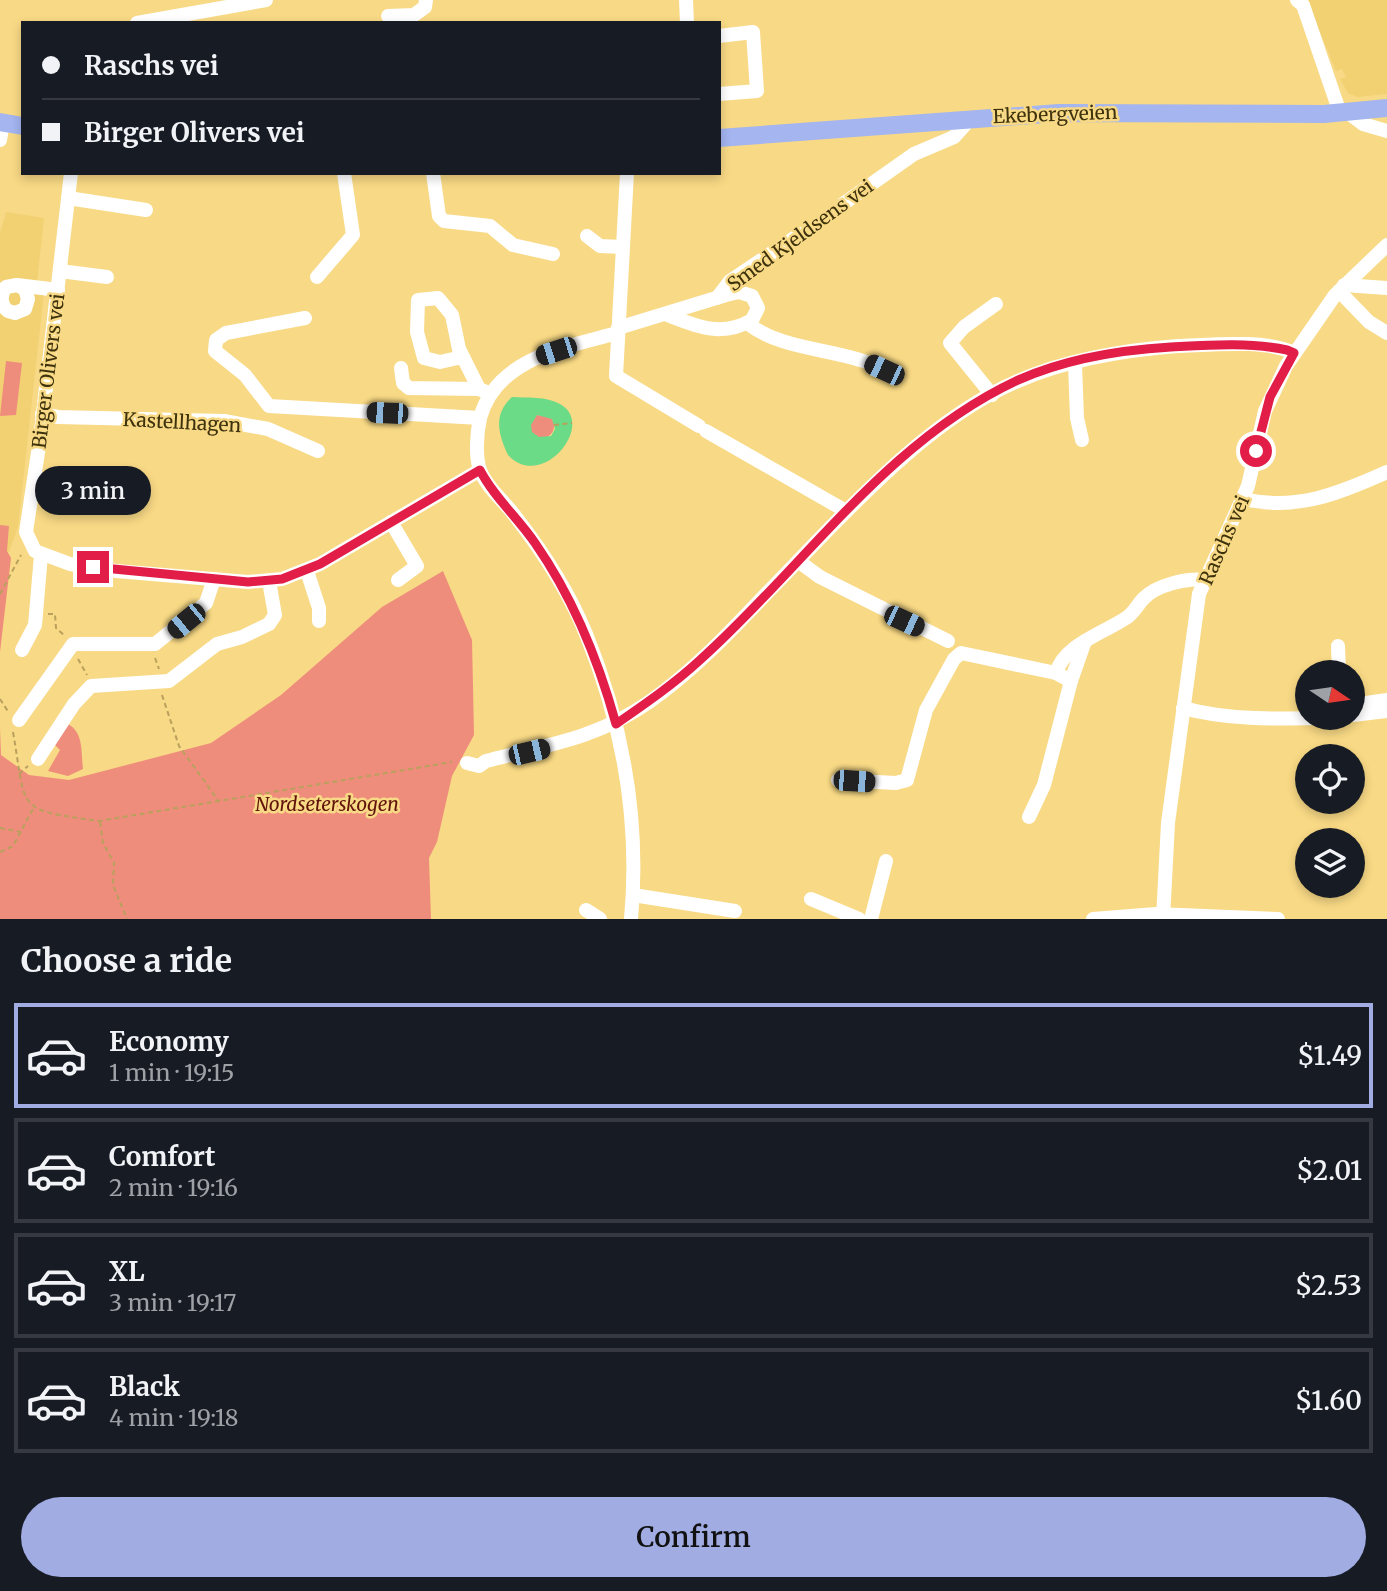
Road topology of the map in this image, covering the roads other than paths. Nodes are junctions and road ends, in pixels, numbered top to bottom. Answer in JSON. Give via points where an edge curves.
{"nodes":[{"id":1,"x":266,"y":0,"type":"edge"},
{"id":2,"x":426,"y":0,"type":"edge"},
{"id":3,"x":686,"y":0,"type":"edge"},
{"id":4,"x":1298,"y":0,"type":"edge"},
{"id":5,"x":388,"y":16,"type":"dead end"},
{"id":6,"x":203,"y":18,"type":"edge"},
{"id":7,"x":163,"y":21,"type":"edge"},
{"id":8,"x":687,"y":21,"type":"edge"},
{"id":9,"x":721,"y":36,"type":"edge"},
{"id":10,"x":721,"y":94,"type":"edge"},
{"id":11,"x":1387,"y":108,"type":"edge"},
{"id":12,"x":1343,"y":113,"type":"junction"},
{"id":13,"x":971,"y":118,"type":"junction"},
{"id":14,"x":21,"y":126,"type":"edge"},
{"id":15,"x":1,"y":128,"type":"edge"},
{"id":16,"x":1387,"y":131,"type":"edge"},
{"id":17,"x":721,"y":138,"type":"edge"},
{"id":18,"x":71,"y":175,"type":"edge"},
{"id":19,"x":344,"y":175,"type":"edge"},
{"id":20,"x":433,"y":175,"type":"edge"},
{"id":21,"x":627,"y":175,"type":"edge"},
{"id":22,"x":68,"y":198,"type":"junction"},
{"id":23,"x":843,"y":204,"type":"road end"},
{"id":24,"x":146,"y":210,"type":"dead end"},
{"id":25,"x":800,"y":234,"type":"road end"},
{"id":26,"x":587,"y":236,"type":"dead end"},
{"id":27,"x":1387,"y":245,"type":"edge"},
{"id":28,"x":622,"y":247,"type":"junction"},
{"id":29,"x":553,"y":254,"type":"dead end"},
{"id":30,"x":60,"y":271,"type":"junction"},
{"id":31,"x":107,"y":277,"type":"dead end"},
{"id":32,"x":317,"y":277,"type":"dead end"},
{"id":33,"x":17,"y":285,"type":"dead end"},
{"id":34,"x":1341,"y":288,"type":"junction"},
{"id":35,"x":1387,"y":288,"type":"edge"},
{"id":36,"x":58,"y":290,"type":"junction"},
{"id":37,"x":717,"y":298,"type":"junction"},
{"id":38,"x":996,"y":304,"type":"dead end"},
{"id":39,"x":665,"y":314,"type":"junction"},
{"id":40,"x":305,"y":318,"type":"dead end"},
{"id":41,"x":747,"y":323,"type":"junction"},
{"id":42,"x":618,"y":330,"type":"junction"},
{"id":43,"x":1387,"y":333,"type":"edge"},
{"id":44,"x":1294,"y":353,"type":"junction"},
{"id":45,"x":463,"y":357,"type":"junction"},
{"id":46,"x":1074,"y":363,"type":"junction"},
{"id":47,"x":401,"y":368,"type":"dead end"},
{"id":48,"x":895,"y":374,"type":"dead end"},
{"id":49,"x":485,"y":392,"type":"junction"},
{"id":50,"x":992,"y":395,"type":"junction"},
{"id":51,"x":42,"y":414,"type":"junction"},
{"id":52,"x":480,"y":418,"type":"junction"},
{"id":53,"x":1082,"y":440,"type":"dead end"},
{"id":54,"x":317,"y":451,"type":"dead end"},
{"id":55,"x":480,"y":470,"type":"junction"},
{"id":56,"x":1387,"y":472,"type":"edge"},
{"id":57,"x":1243,"y":499,"type":"junction"},
{"id":58,"x":846,"y":511,"type":"junction"},
{"id":59,"x":391,"y":522,"type":"junction"},
{"id":60,"x":41,"y":555,"type":"junction"},
{"id":61,"x":798,"y":561,"type":"junction"},
{"id":62,"x":307,"y":571,"type":"junction"},
{"id":63,"x":214,"y":579,"type":"junction"},
{"id":64,"x":398,"y":580,"type":"dead end"},
{"id":65,"x":1205,"y":580,"type":"junction"},
{"id":66,"x":269,"y":581,"type":"junction"},
{"id":67,"x":319,"y":621,"type":"dead end"},
{"id":68,"x":948,"y":640,"type":"dead end"},
{"id":69,"x":1085,"y":641,"type":"junction"},
{"id":70,"x":1338,"y":646,"type":"dead end"},
{"id":71,"x":22,"y":650,"type":"dead end"},
{"id":72,"x":1339,"y":660,"type":"edge"},
{"id":73,"x":1056,"y":673,"type":"junction"},
{"id":74,"x":1071,"y":681,"type":"junction"},
{"id":75,"x":1387,"y":700,"type":"edge"},
{"id":76,"x":1365,"y":706,"type":"edge"},
{"id":77,"x":1183,"y":708,"type":"junction"},
{"id":78,"x":1365,"y":710,"type":"edge"},
{"id":79,"x":1387,"y":711,"type":"edge"},
{"id":80,"x":1295,"y":718,"type":"edge"},
{"id":81,"x":14,"y":721,"type":"road end"},
{"id":82,"x":616,"y":724,"type":"junction"},
{"id":83,"x":45,"y":754,"type":"dead end"},
{"id":84,"x":473,"y":765,"type":"road end"},
{"id":85,"x":838,"y":780,"type":"dead end"},
{"id":86,"x":1029,"y":817,"type":"dead end"},
{"id":87,"x":886,"y":861,"type":"dead end"},
{"id":88,"x":633,"y":895,"type":"junction"},
{"id":89,"x":811,"y":899,"type":"dead end"},
{"id":90,"x":586,"y":910,"type":"dead end"},
{"id":91,"x":735,"y":911,"type":"dead end"},
{"id":92,"x":1163,"y":917,"type":"edge"},
{"id":93,"x":600,"y":919,"type":"edge"},
{"id":94,"x":631,"y":919,"type":"edge"},
{"id":95,"x":859,"y":919,"type":"edge"},
{"id":96,"x":871,"y":919,"type":"edge"},
{"id":97,"x":1093,"y":919,"type":"edge"},
{"id":98,"x":1279,"y":919,"type":"edge"}],
"edges":[{"from":1,"to":6,"type":"street","via":[[212,8]]},
{"from":2,"to":5,"type":"street","via":[[425,7],[414,15]]},
{"from":3,"to":8,"type":"street"},
{"from":4,"to":12,"type":"street"},
{"from":6,"to":7,"type":"street"},
{"from":9,"to":10,"type":"street","via":[[753,32],[757,90]]},
{"from":11,"to":12,"type":"main road"},
{"from":12,"to":13,"type":"main road","name":"Ekebergveien","via":[[1142,111]]},
{"from":12,"to":16,"type":"street","name":"Ekebergveien"},
{"from":13,"to":17,"type":"main road","name":"Ekebergveien"},
{"from":13,"to":23,"type":"street","name":"Smed Kjeldsens vei","via":[[954,137],[914,155]]},
{"from":14,"to":15,"type":"main road"},
{"from":18,"to":22,"type":"street","name":"Birger Olivers vei"},
{"from":19,"to":32,"type":"street","via":[[353,235]]},
{"from":20,"to":29,"type":"street","via":[[439,216],[444,221],[490,226],[513,245]]},
{"from":21,"to":28,"type":"street"},
{"from":22,"to":24,"type":"street"},
{"from":22,"to":30,"type":"street","name":"Birger Olivers vei"},
{"from":25,"to":37,"type":"street","name":"Smed Kjeldsens vei","via":[[730,281]]},
{"from":26,"to":28,"type":"street","via":[[600,246]]},
{"from":27,"to":34,"type":"street","name":"Raschs vei"},
{"from":28,"to":42,"type":"street"},
{"from":30,"to":31,"type":"street"},
{"from":30,"to":36,"type":"street","name":"Birger Olivers vei"},
{"from":33,"to":36,"type":"street"},
{"from":34,"to":35,"type":"street"},
{"from":34,"to":43,"type":"street","via":[[1369,323]]},
{"from":34,"to":44,"type":"street","name":"Raschs vei"},
{"from":36,"to":51,"type":"street","name":"Birger Olivers vei"},
{"from":37,"to":39,"type":"street","name":"Smed Kjeldsens vei"},
{"from":37,"to":41,"type":"street","via":[[739,292],[752,296],[757,310]]},
{"from":38,"to":50,"type":"street","via":[[950,343]]},
{"from":39,"to":41,"type":"street","via":[[711,330]]},
{"from":39,"to":42,"type":"street","name":"Smed Kjeldsens vei"},
{"from":40,"to":52,"type":"street","via":[[226,333],[216,340],[215,351],[245,375],[269,406]]},
{"from":41,"to":48,"type":"street","via":[[792,345],[862,360]]},
{"from":42,"to":49,"type":"street","name":"Smed Kjeldsens vei","via":[[520,362]]},
{"from":42,"to":58,"type":"street","via":[[616,376]]},
{"from":44,"to":46,"type":"street","via":[[1255,346],[1195,345],[1121,352]]},
{"from":44,"to":57,"type":"street","name":"Raschs vei","via":[[1265,411]]},
{"from":45,"to":45,"type":"street","via":[[449,309],[438,298],[418,300],[417,332],[424,358],[432,362]]},
{"from":45,"to":49,"type":"street"},
{"from":46,"to":50,"type":"street","via":[[1017,381]]},
{"from":46,"to":53,"type":"street"},
{"from":47,"to":49,"type":"street","via":[[402,383],[409,388]]},
{"from":49,"to":52,"type":"street"},
{"from":50,"to":58,"type":"street","via":[[911,452]]},
{"from":51,"to":54,"type":"street","name":"Kastellhagen","via":[[224,421],[268,429]]},
{"from":51,"to":60,"type":"street","name":"Birger Olivers vei","via":[[26,533],[28,543]]},
{"from":52,"to":55,"type":"street"},
{"from":55,"to":59,"type":"street"},
{"from":55,"to":82,"type":"street","via":[[534,541],[566,593],[592,648]]},
{"from":56,"to":57,"type":"street","via":[[1354,488],[1298,504]]},
{"from":57,"to":65,"type":"street","name":"Raschs vei"},
{"from":58,"to":61,"type":"street"},
{"from":59,"to":62,"type":"street"},
{"from":59,"to":64,"type":"street","via":[[417,566]]},
{"from":60,"to":63,"type":"street","via":[[71,564]]},
{"from":60,"to":71,"type":"street","via":[[37,613]]},
{"from":61,"to":68,"type":"street","via":[[820,577]]},
{"from":61,"to":82,"type":"street","via":[[698,662]]},
{"from":62,"to":66,"type":"street"},
{"from":62,"to":67,"type":"street"},
{"from":63,"to":66,"type":"street"},
{"from":63,"to":81,"type":"street","via":[[206,603],[155,644],[71,645]]},
{"from":65,"to":69,"type":"street","via":[[1159,589],[1144,597],[1131,615]]},
{"from":65,"to":77,"type":"street","name":"Raschs vei","via":[[1194,617]]},
{"from":66,"to":83,"type":"street","via":[[272,621],[217,644],[176,677],[89,687]]},
{"from":69,"to":73,"type":"street","via":[[1066,654]]},
{"from":69,"to":74,"type":"street"},
{"from":70,"to":72,"type":"street"},
{"from":73,"to":74,"type":"street"},
{"from":73,"to":85,"type":"street","via":[[961,653],[926,710],[907,780]]},
{"from":74,"to":86,"type":"street","via":[[1044,785]]},
{"from":75,"to":76,"type":"street"},
{"from":77,"to":80,"type":"street","via":[[1238,718]]},
{"from":77,"to":92,"type":"street","name":"Raschs vei","via":[[1167,833]]},
{"from":78,"to":79,"type":"street"},
{"from":82,"to":84,"type":"street","via":[[561,744]]},
{"from":82,"to":88,"type":"street","via":[[632,820]]},
{"from":87,"to":96,"type":"street"},
{"from":88,"to":91,"type":"street"},
{"from":88,"to":94,"type":"street"},
{"from":89,"to":95,"type":"street"},
{"from":90,"to":93,"type":"street"},
{"from":92,"to":97,"type":"street"},
{"from":92,"to":98,"type":"street"}]}
